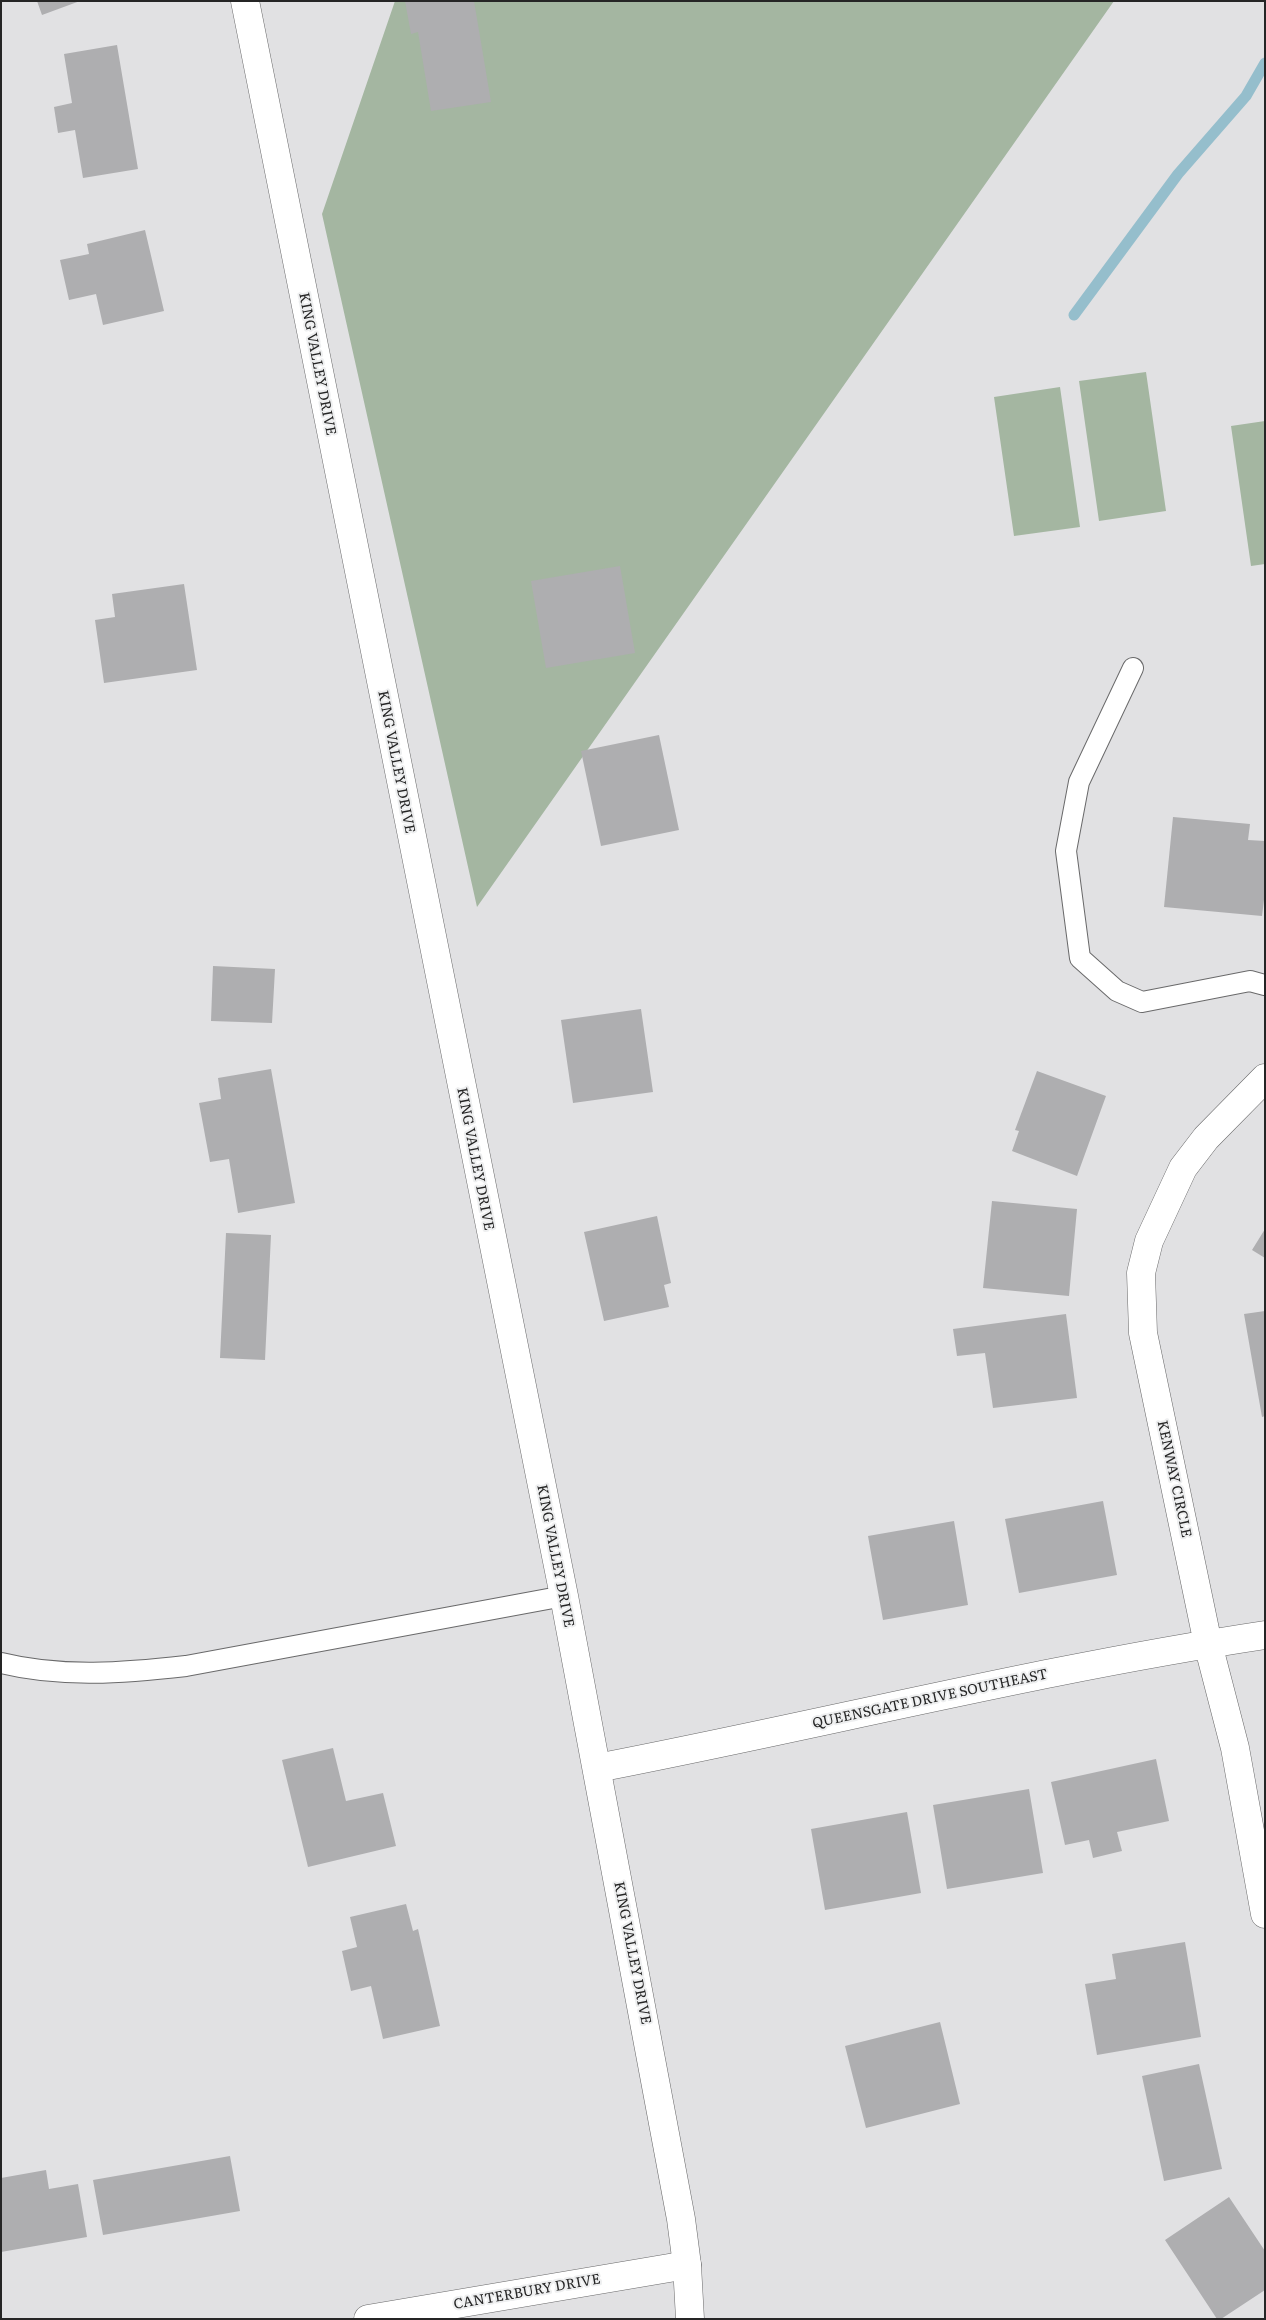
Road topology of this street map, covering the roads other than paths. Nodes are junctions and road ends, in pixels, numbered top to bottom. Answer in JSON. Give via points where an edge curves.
{"nodes":[{"id":1,"x":245,"y":1,"type":"edge"},
{"id":2,"x":1133,"y":668,"type":"dead end"},
{"id":3,"x":1265,"y":985,"type":"edge"},
{"id":4,"x":1265,"y":1078,"type":"edge"},
{"id":5,"x":564,"y":1596,"type":"junction"},
{"id":6,"x":1265,"y":1635,"type":"edge"},
{"id":7,"x":1208,"y":1644,"type":"junction"},
{"id":8,"x":1,"y":1663,"type":"edge"},
{"id":9,"x":597,"y":1768,"type":"junction"},
{"id":10,"x":1265,"y":1914,"type":"edge"},
{"id":11,"x":686,"y":2265,"type":"junction"},
{"id":12,"x":368,"y":2319,"type":"edge"},
{"id":13,"x":690,"y":2319,"type":"edge"}],
"edges":[{"from":1,"to":5,"type":"street","name":"KING VALLEY DRIVE"},
{"from":2,"to":3,"type":"lane","via":[[1079,782],[1066,852],[1080,958],[1117,992],[1142,1002],[1250,981]]},
{"from":4,"to":7,"type":"street","name":"KENWAY CIRCLE","via":[[1206,1138],[1183,1168],[1149,1241],[1141,1274],[1143,1333]]},
{"from":5,"to":8,"type":"lane","via":[[186,1666],[126,1673],[72,1672]]},
{"from":5,"to":9,"type":"street","name":"KING VALLEY DRIVE"},
{"from":6,"to":7,"type":"street","name":"QUEENSGATE DRIVE SOUTHEAST"},
{"from":7,"to":9,"type":"street","name":"QUEENSGATE DRIVE SOUTHEAST","via":[[1096,1663]]},
{"from":7,"to":10,"type":"street","name":"KENWAY CIRCLE","via":[[1235,1748]]},
{"from":9,"to":11,"type":"street","name":"KING VALLEY DRIVE","via":[[653,2062]]},
{"from":11,"to":12,"type":"street","name":"CANTERBURY DRIVE"},
{"from":11,"to":13,"type":"street","name":"KING VALLEY DRIVE"}]}
